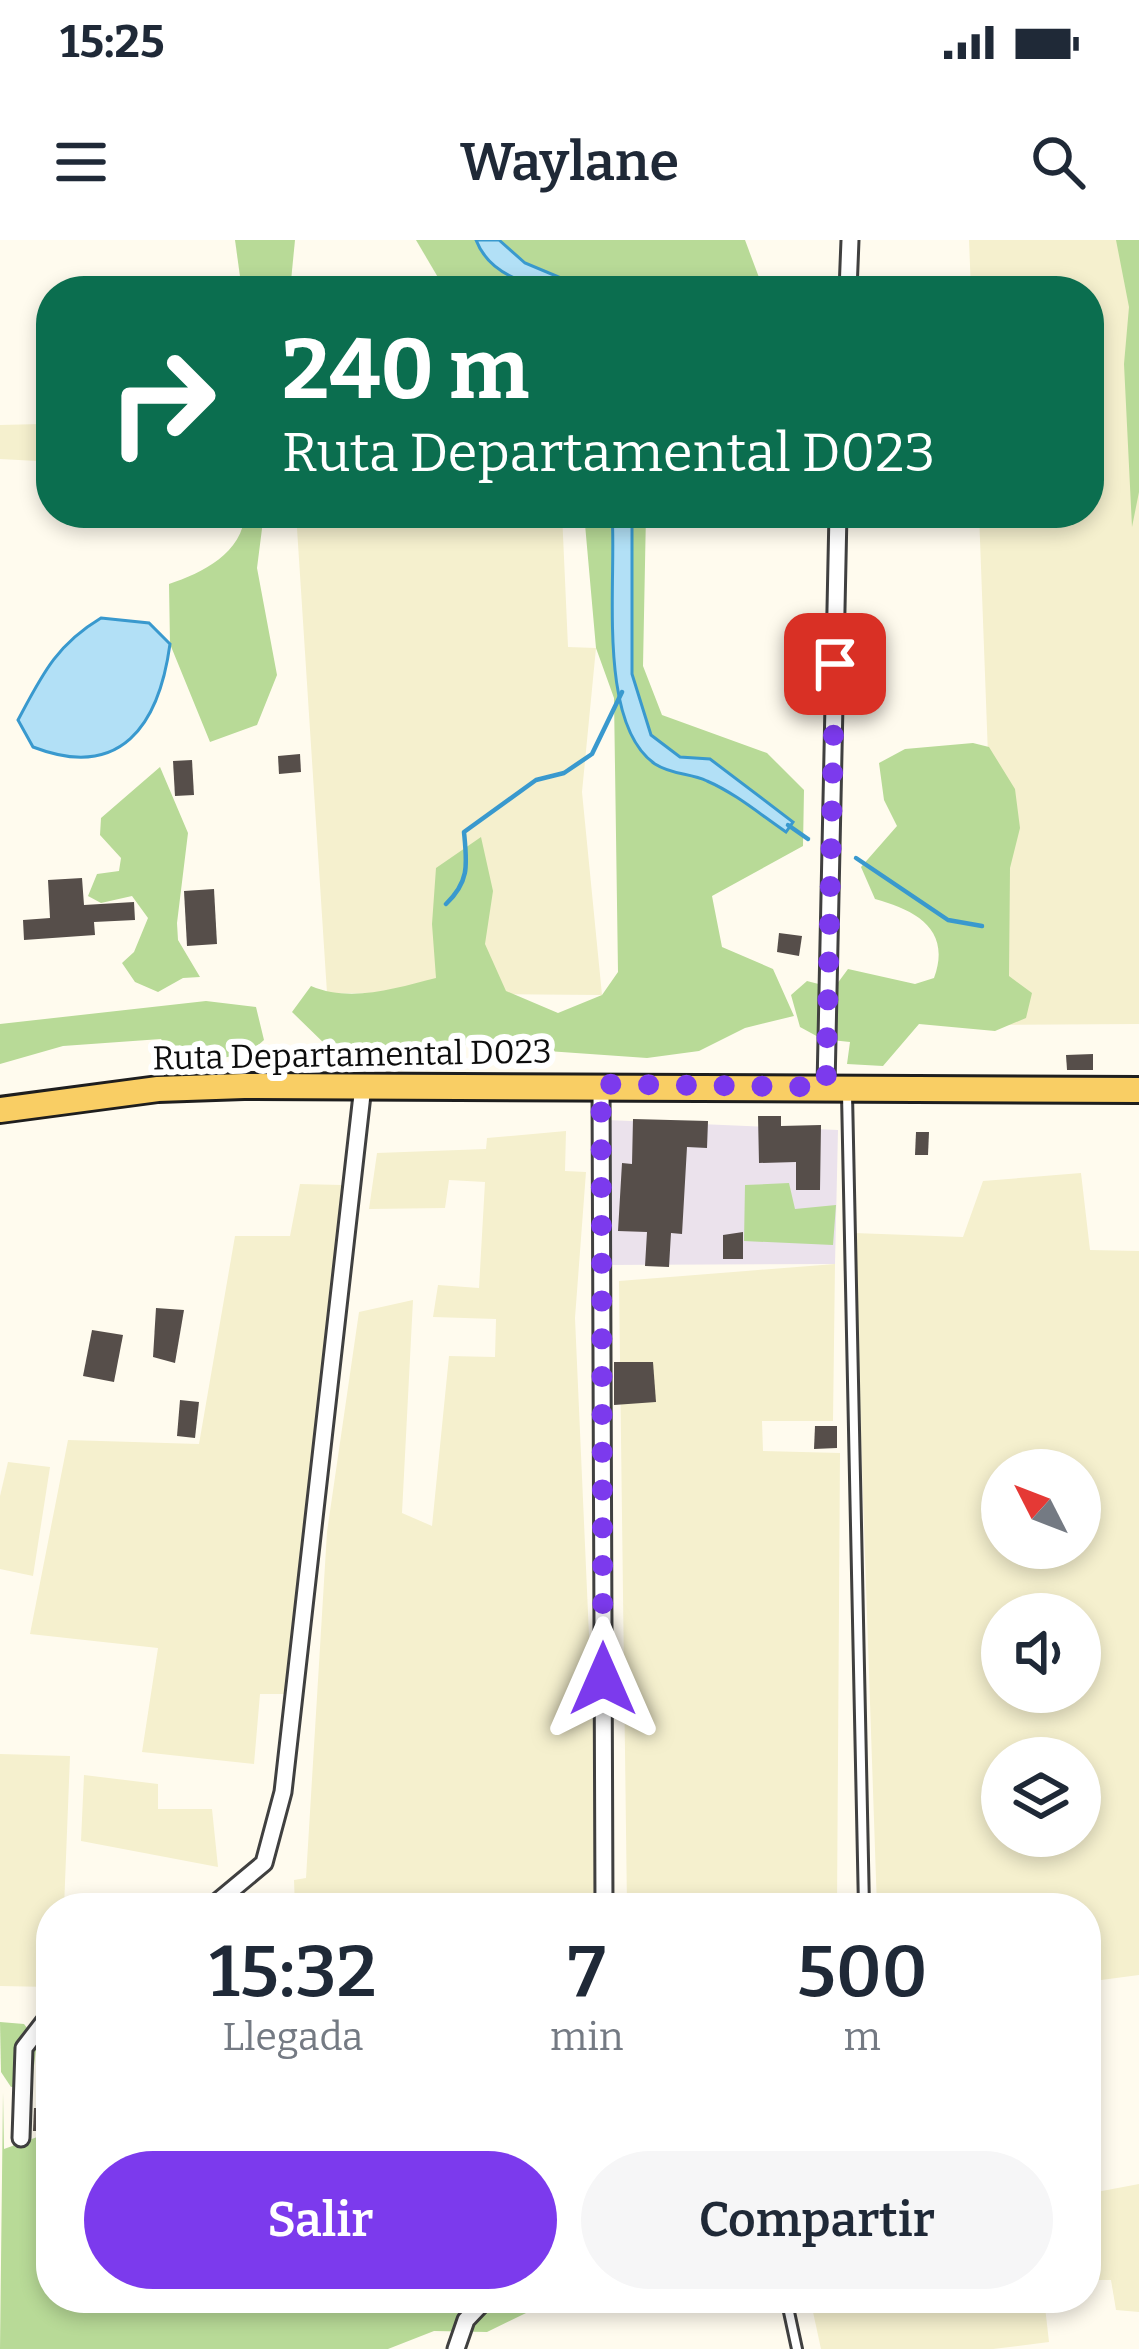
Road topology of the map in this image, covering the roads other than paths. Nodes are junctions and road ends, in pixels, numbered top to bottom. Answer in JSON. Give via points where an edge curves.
{"nodes":[{"id":1,"x":850,"y":240,"type":"edge"},
{"id":2,"x":849,"y":276,"type":"edge"},
{"id":3,"x":838,"y":528,"type":"edge"},
{"id":4,"x":601,"y":1084,"type":"junction"},
{"id":5,"x":363,"y":1086,"type":"junction"},
{"id":6,"x":837,"y":1087,"type":"junction"},
{"id":7,"x":1139,"y":1090,"type":"edge"},
{"id":8,"x":0,"y":1109,"type":"edge"},
{"id":9,"x":228,"y":1893,"type":"edge"},
{"id":10,"x":604,"y":1893,"type":"edge"},
{"id":11,"x":864,"y":1893,"type":"edge"},
{"id":12,"x":36,"y":2032,"type":"edge"},
{"id":13,"x":21,"y":2138,"type":"dead end"},
{"id":14,"x":473,"y":2313,"type":"edge"},
{"id":15,"x":789,"y":2313,"type":"edge"},
{"id":16,"x":456,"y":2349,"type":"edge"},
{"id":17,"x":797,"y":2349,"type":"edge"}],
"edges":[{"from":1,"to":2,"type":"street"},
{"from":3,"to":6,"type":"street"},
{"from":4,"to":5,"type":"main road","name":"Ruta Departamental D023"},
{"from":4,"to":6,"type":"main road","name":"Ruta Departamental D023"},
{"from":4,"to":10,"type":"street"},
{"from":5,"to":8,"type":"main road","name":"Ruta Departamental D023","via":[[158,1089]]},
{"from":5,"to":9,"type":"street","via":[[284,1792],[264,1863]]},
{"from":6,"to":7,"type":"main road","name":"Ruta Departamental D023"},
{"from":6,"to":11,"type":"lane"},
{"from":12,"to":13,"type":"street","via":[[24,2048]]},
{"from":14,"to":16,"type":"street"},
{"from":15,"to":17,"type":"lane"}]}
